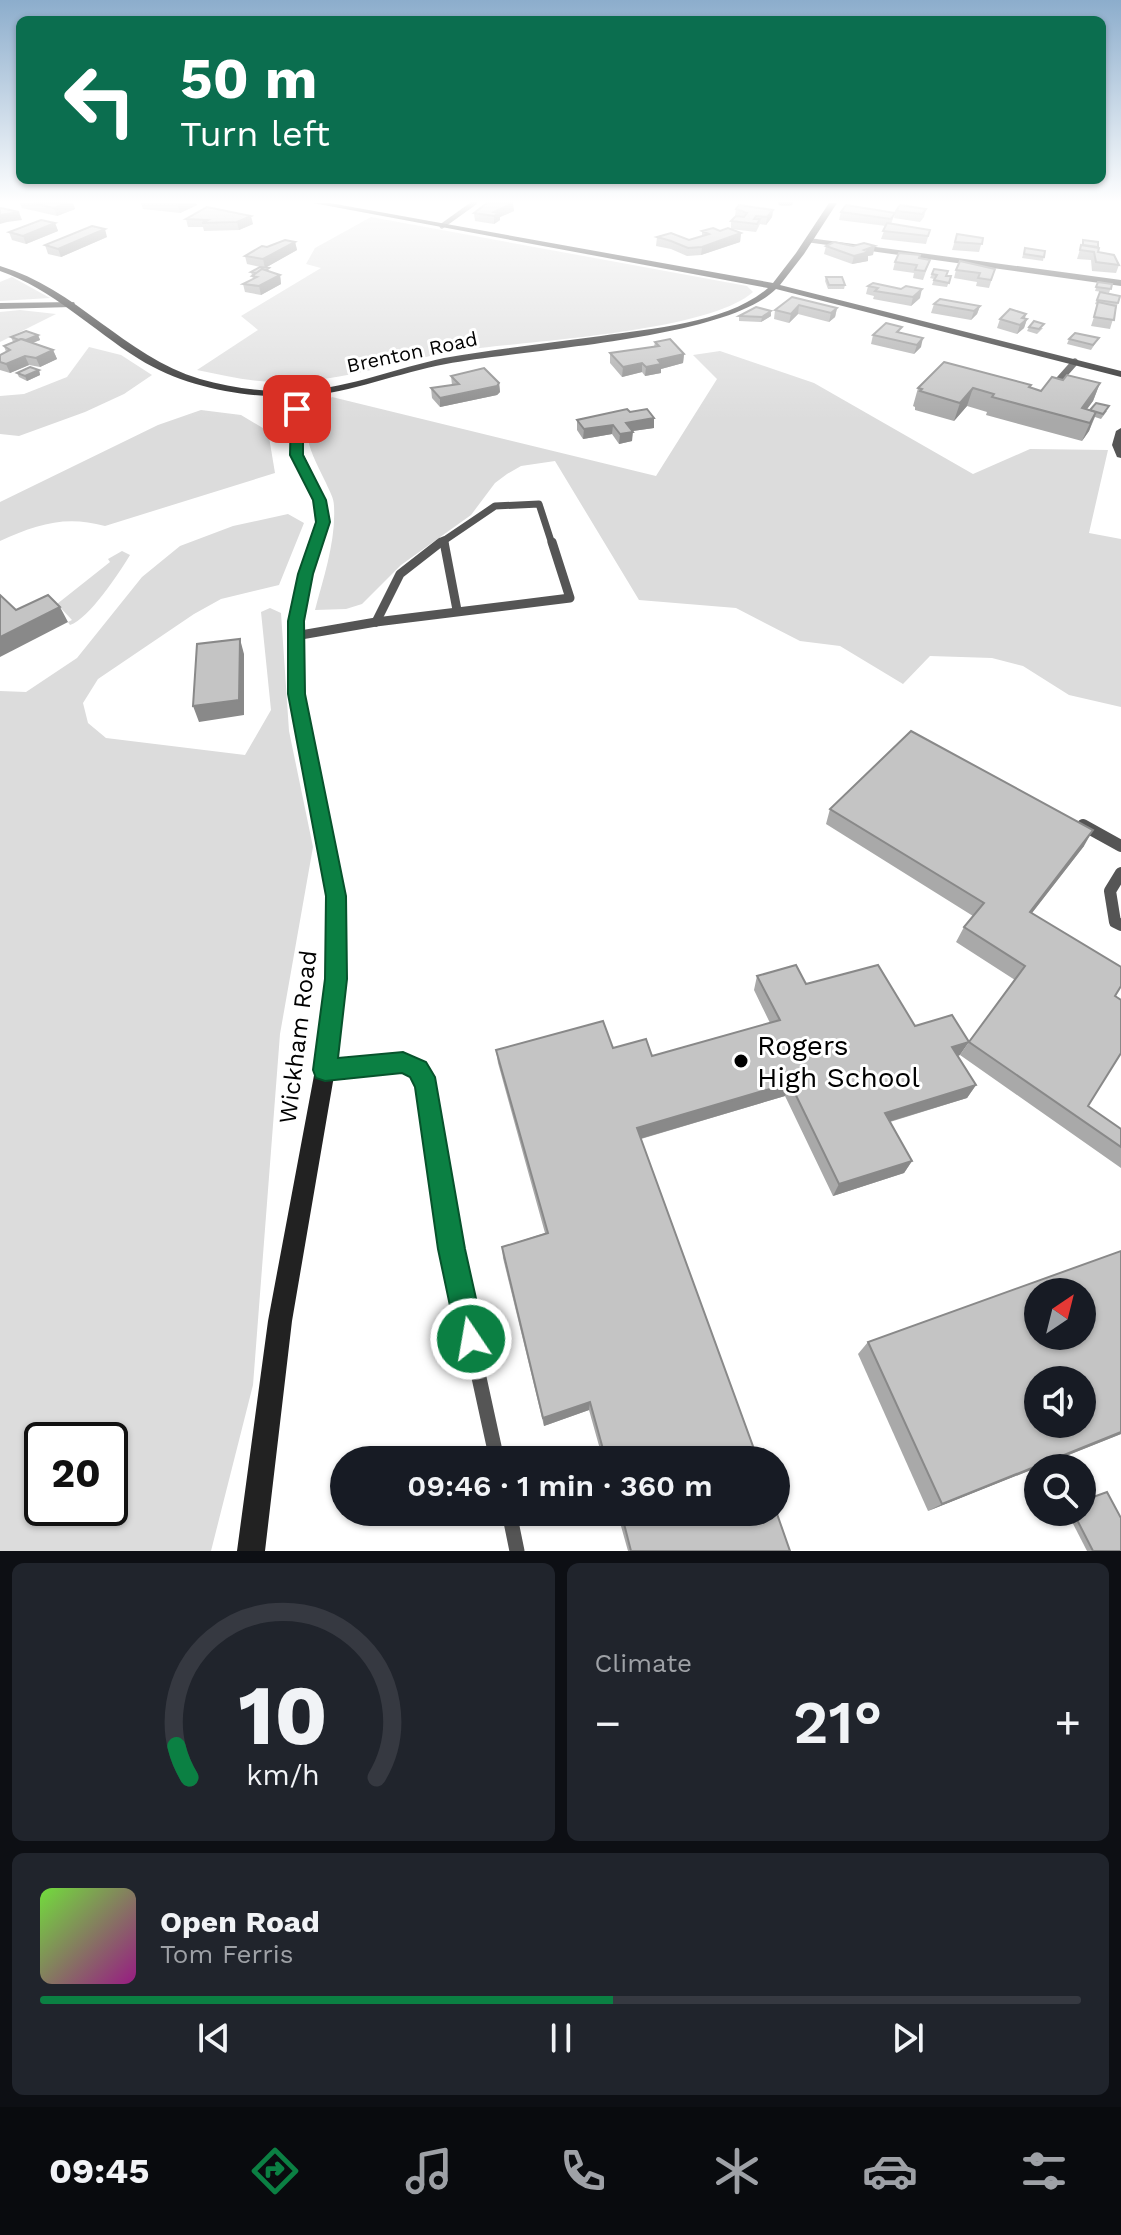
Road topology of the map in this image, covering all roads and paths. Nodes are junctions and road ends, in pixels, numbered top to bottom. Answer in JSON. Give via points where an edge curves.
{"nodes":[{"id":1,"x":20,"y":275,"type":"edge"},
{"id":2,"x":715,"y":275,"type":"edge"},
{"id":3,"x":782,"y":275,"type":"edge"},
{"id":4,"x":1066,"y":275,"type":"edge"},
{"id":5,"x":1121,"y":283,"type":"edge"},
{"id":6,"x":774,"y":286,"type":"junction"},
{"id":7,"x":71,"y":304,"type":"junction"},
{"id":8,"x":0,"y":306,"type":"edge"},
{"id":9,"x":1075,"y":362,"type":"junction"},
{"id":10,"x":1121,"y":374,"type":"edge"},
{"id":11,"x":1059,"y":380,"type":"edge"},
{"id":12,"x":298,"y":394,"type":"junction"},
{"id":13,"x":1121,"y":431,"type":"edge"},
{"id":14,"x":1121,"y":455,"type":"edge"},
{"id":15,"x":444,"y":540,"type":"junction"},
{"id":16,"x":457,"y":610,"type":"junction"},
{"id":17,"x":376,"y":622,"type":"junction"},
{"id":18,"x":295,"y":636,"type":"junction"},
{"id":19,"x":1065,"y":816,"type":"edge"},
{"id":20,"x":1121,"y":846,"type":"edge"},
{"id":21,"x":1121,"y":873,"type":"edge"},
{"id":22,"x":1121,"y":925,"type":"edge"},
{"id":23,"x":325,"y":1070,"type":"junction"},
{"id":24,"x":494,"y":1446,"type":"edge"},
{"id":25,"x":512,"y":1526,"type":"edge"},
{"id":26,"x":251,"y":1551,"type":"edge"},
{"id":27,"x":517,"y":1551,"type":"edge"}],
"edges":[{"from":1,"to":7,"type":"street","name":"Brenton Road","via":[[47,286]]},
{"from":2,"to":6,"type":"street"},
{"from":3,"to":6,"type":"street","name":"Brenton Road"},
{"from":4,"to":5,"type":"street"},
{"from":6,"to":9,"type":"street"},
{"from":6,"to":12,"type":"street","name":"Brenton Road","via":[[759,300],[721,316],[625,336],[438,363]]},
{"from":7,"to":8,"type":"street"},
{"from":7,"to":12,"type":"street","name":"Brenton Road","via":[[142,357],[192,379],[234,389]]},
{"from":9,"to":10,"type":"street"},
{"from":9,"to":11,"type":"lane"},
{"from":12,"to":18,"type":"street","name":"Wickham Road","via":[[296,455],[319,500],[323,522],[305,574]]},
{"from":13,"to":14,"type":"street"},
{"from":15,"to":16,"type":"lane"},
{"from":15,"to":16,"type":"lane","via":[[495,506],[539,504],[570,598]]},
{"from":15,"to":17,"type":"lane","via":[[400,574]]},
{"from":16,"to":17,"type":"lane"},
{"from":17,"to":18,"type":"lane"},
{"from":18,"to":23,"type":"street","name":"Wickham Road","via":[[296,694],[336,896],[336,979]]},
{"from":19,"to":20,"type":"lane"},
{"from":21,"to":22,"type":"lane","via":[[1110,891],[1115,922]]},
{"from":23,"to":24,"type":"lane","via":[[403,1062],[418,1069],[426,1085],[451,1249]]},
{"from":23,"to":26,"type":"street","name":"Wickham Road","via":[[280,1321]]},
{"from":25,"to":27,"type":"lane"}]}
